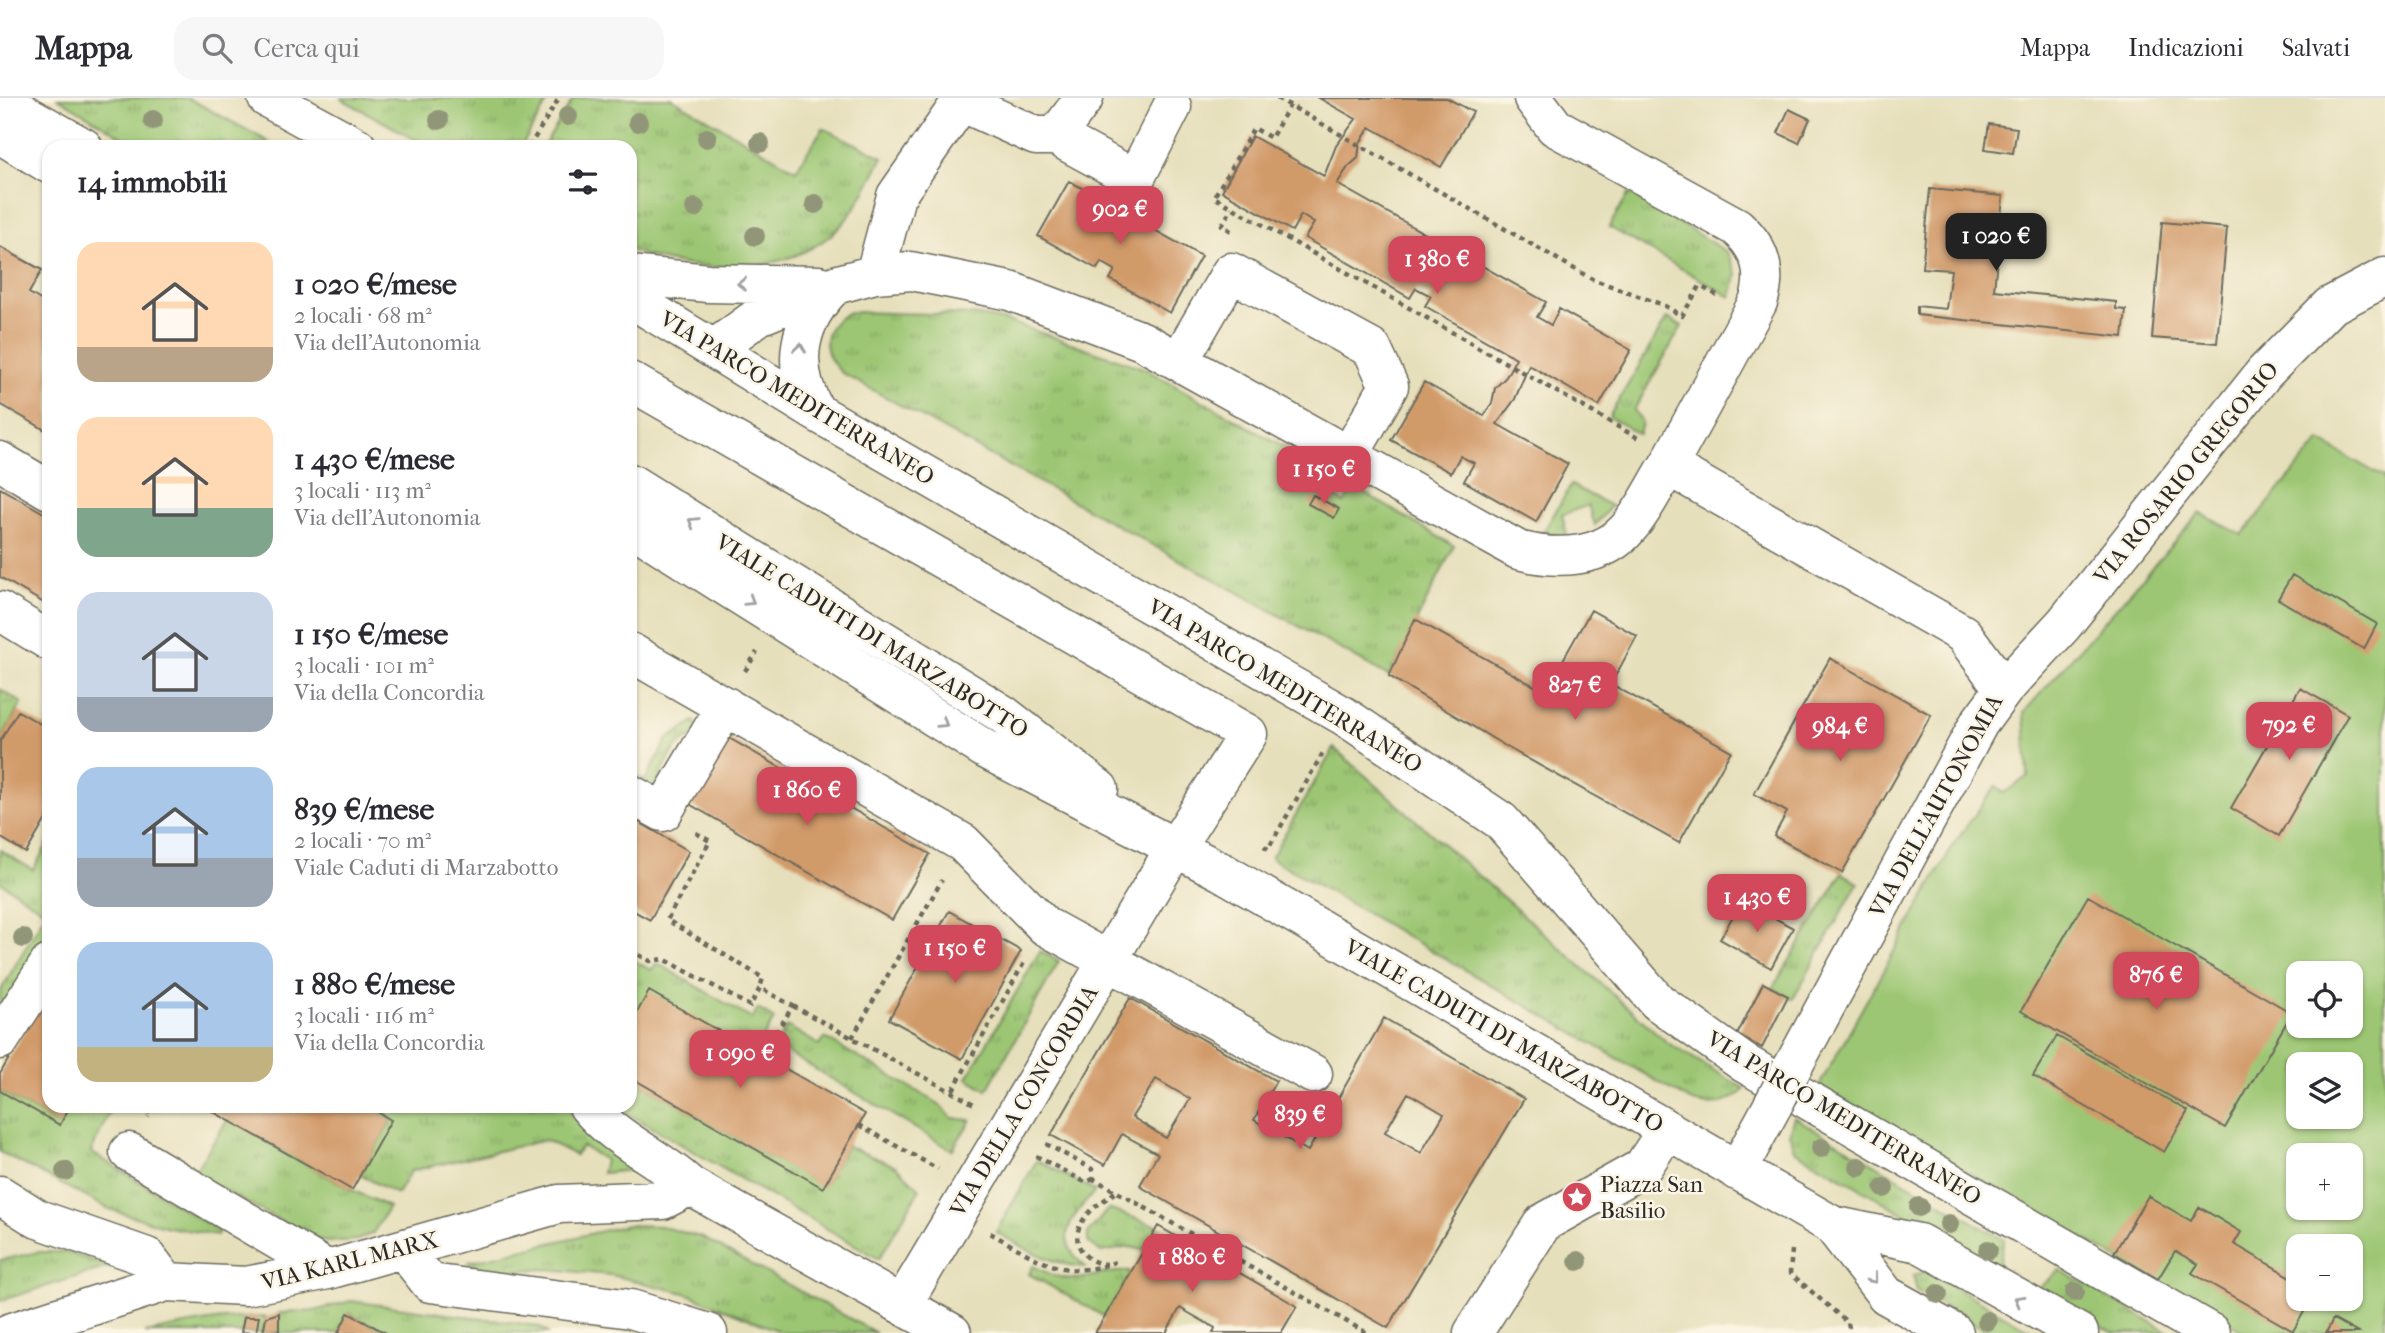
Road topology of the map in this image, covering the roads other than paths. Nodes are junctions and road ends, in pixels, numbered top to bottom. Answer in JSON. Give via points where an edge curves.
{"nodes":[{"id":1,"x":267,"y":98,"type":"edge"},
{"id":2,"x":1084,"y":98,"type":"edge"},
{"id":3,"x":1533,"y":98,"type":"edge"},
{"id":4,"x":0,"y":100,"type":"edge"},
{"id":5,"x":1172,"y":107,"type":"dead end"},
{"id":6,"x":0,"y":134,"type":"edge"},
{"id":7,"x":1056,"y":136,"type":"junction"},
{"id":8,"x":71,"y":140,"type":"edge"},
{"id":9,"x":344,"y":140,"type":"edge"},
{"id":10,"x":42,"y":160,"type":"edge"},
{"id":11,"x":876,"y":274,"type":"junction"},
{"id":12,"x":637,"y":276,"type":"edge"},
{"id":13,"x":2385,"y":276,"type":"edge"},
{"id":14,"x":835,"y":285,"type":"junction"},
{"id":15,"x":637,"y":302,"type":"edge"},
{"id":16,"x":715,"y":348,"type":"junction"},
{"id":17,"x":1180,"y":361,"type":"junction"},
{"id":18,"x":637,"y":385,"type":"edge"},
{"id":19,"x":816,"y":412,"type":"junction"},
{"id":20,"x":1349,"y":456,"type":"junction"},
{"id":21,"x":0,"y":461,"type":"edge"},
{"id":22,"x":1670,"y":462,"type":"junction"},
{"id":23,"x":42,"y":486,"type":"edge"},
{"id":24,"x":637,"y":487,"type":"edge"},
{"id":25,"x":637,"y":530,"type":"edge"},
{"id":26,"x":0,"y":611,"type":"edge"},
{"id":27,"x":42,"y":637,"type":"edge"},
{"id":28,"x":637,"y":656,"type":"edge"},
{"id":29,"x":2004,"y":689,"type":"junction"},
{"id":30,"x":726,"y":706,"type":"junction"},
{"id":31,"x":637,"y":798,"type":"edge"},
{"id":32,"x":1175,"y":848,"type":"junction"},
{"id":33,"x":1108,"y":960,"type":"junction"},
{"id":34,"x":42,"y":975,"type":"edge"},
{"id":35,"x":0,"y":1040,"type":"edge"},
{"id":36,"x":1313,"y":1074,"type":"dead end"},
{"id":37,"x":594,"y":1113,"type":"edge"},
{"id":38,"x":1667,"y":1130,"type":"junction"},
{"id":39,"x":129,"y":1152,"type":"dead end"},
{"id":40,"x":1737,"y":1171,"type":"junction"},
{"id":41,"x":690,"y":1186,"type":"junction"},
{"id":42,"x":0,"y":1195,"type":"edge"},
{"id":43,"x":1832,"y":1225,"type":"junction"},
{"id":44,"x":404,"y":1250,"type":"junction"},
{"id":45,"x":328,"y":1270,"type":"junction"},
{"id":46,"x":166,"y":1282,"type":"junction"},
{"id":47,"x":902,"y":1306,"type":"junction"},
{"id":48,"x":9,"y":1333,"type":"edge"},
{"id":49,"x":708,"y":1333,"type":"edge"},
{"id":50,"x":952,"y":1333,"type":"edge"},
{"id":51,"x":1473,"y":1333,"type":"edge"},
{"id":52,"x":1954,"y":1333,"type":"edge"},
{"id":53,"x":2079,"y":1333,"type":"edge"},
{"id":54,"x":2211,"y":1333,"type":"edge"}],
"edges":[{"from":1,"to":9,"type":"street"},
{"from":2,"to":7,"type":"street"},
{"from":3,"to":22,"type":"street","via":[[1555,127],[1737,227],[1757,249],[1762,290]]},
{"from":4,"to":8,"type":"street"},
{"from":5,"to":7,"type":"street","via":[[1135,179]]},
{"from":6,"to":10,"type":"street"},
{"from":7,"to":11,"type":"street","via":[[1036,136],[961,102],[896,196]]},
{"from":11,"to":14,"type":"street"},
{"from":11,"to":17,"type":"street","via":[[911,271],[1010,291],[1142,341]]},
{"from":14,"to":12,"type":"street","one_way":true,"via":[[708,284]]},
{"from":13,"to":29,"type":"street","name":"VIA ROSARIO GREGORIO","via":[[2330,306],[2264,373],[2064,624]]},
{"from":14,"to":16,"type":"street","via":[[759,316]]},
{"from":19,"to":14,"type":"street","one_way":true,"via":[[801,379],[800,343],[818,301]]},
{"from":15,"to":16,"type":"street","name":"VIA PARCO MEDITERRANEO"},
{"from":16,"to":19,"type":"street","name":"VIA PARCO MEDITERRANEO"},
{"from":17,"to":20,"type":"street"},
{"from":17,"to":20,"type":"street","via":[[1231,272],[1373,349],[1389,386]]},
{"from":18,"to":32,"type":"street","name":"VIA DELLA CONCORDIA","via":[[1248,734]]},
{"from":19,"to":54,"type":"street","name":"VIA PARCO MEDITERRANEO","via":[[1344,716],[1501,821],[1658,1002],[1733,1056]]},
{"from":20,"to":22,"type":"street","via":[[1518,550],[1566,557],[1589,552],[1630,528]]},
{"from":21,"to":23,"type":"street"},
{"from":22,"to":29,"type":"street","name":"VIA DELL'AUTONOMIA","via":[[1963,634]]},
{"from":32,"to":24,"type":"street","name":"VIALE CADUTI DI MARZABOTTO","one_way":true,"via":[[1004,715]]},
{"from":25,"to":32,"type":"street","name":"VIALE CADUTI DI MARZABOTTO","one_way":true,"via":[[985,750]]},
{"from":26,"to":27,"type":"street"},
{"from":28,"to":30,"type":"street"},
{"from":29,"to":40,"type":"street","name":"VIA DELL'AUTONOMIA","bridge":true,"via":[[1979,723]]},
{"from":30,"to":31,"type":"street","via":[[663,812]]},
{"from":30,"to":33,"type":"street","via":[[963,843],[1045,926]]},
{"from":32,"to":33,"type":"street","name":"VIA DELLA CONCORDIA"},
{"from":32,"to":38,"type":"street","name":"VIALE CADUTI DI MARZABOTTO"},
{"from":33,"to":36,"type":"street"},
{"from":33,"to":47,"type":"street","name":"VIA DELLA CONCORDIA"},
{"from":34,"to":35,"type":"street"},
{"from":37,"to":41,"type":"street","via":[[622,1139],[668,1165]]},
{"from":38,"to":40,"type":"street","name":"VIALE CADUTI DI MARZABOTTO"},
{"from":38,"to":51,"type":"street","via":[[1643,1168],[1543,1223]]},
{"from":39,"to":45,"type":"street"},
{"from":40,"to":43,"type":"street","name":"VIALE CADUTI DI MARZABOTTO"},
{"from":41,"to":44,"type":"street","name":"VIA KARL MARX","via":[[663,1200],[559,1204]]},
{"from":41,"to":47,"type":"street"},
{"from":42,"to":46,"type":"street","via":[[38,1219],[147,1257]]},
{"from":43,"to":52,"type":"street","name":"VIALE CADUTI DI MARZABOTTO","one_way":true,"via":[[1886,1295]]},
{"from":53,"to":43,"type":"street","name":"VIALE CADUTI DI MARZABOTTO","one_way":true,"via":[[1919,1243]]},
{"from":44,"to":45,"type":"street","name":"VIA KARL MARX"},
{"from":44,"to":49,"type":"street","via":[[430,1283],[631,1309]]},
{"from":45,"to":46,"type":"street","name":"VIA KARL MARX","via":[[246,1286]]},
{"from":46,"to":48,"type":"street","name":"VIA KARL MARX"},
{"from":47,"to":50,"type":"street"}]}
